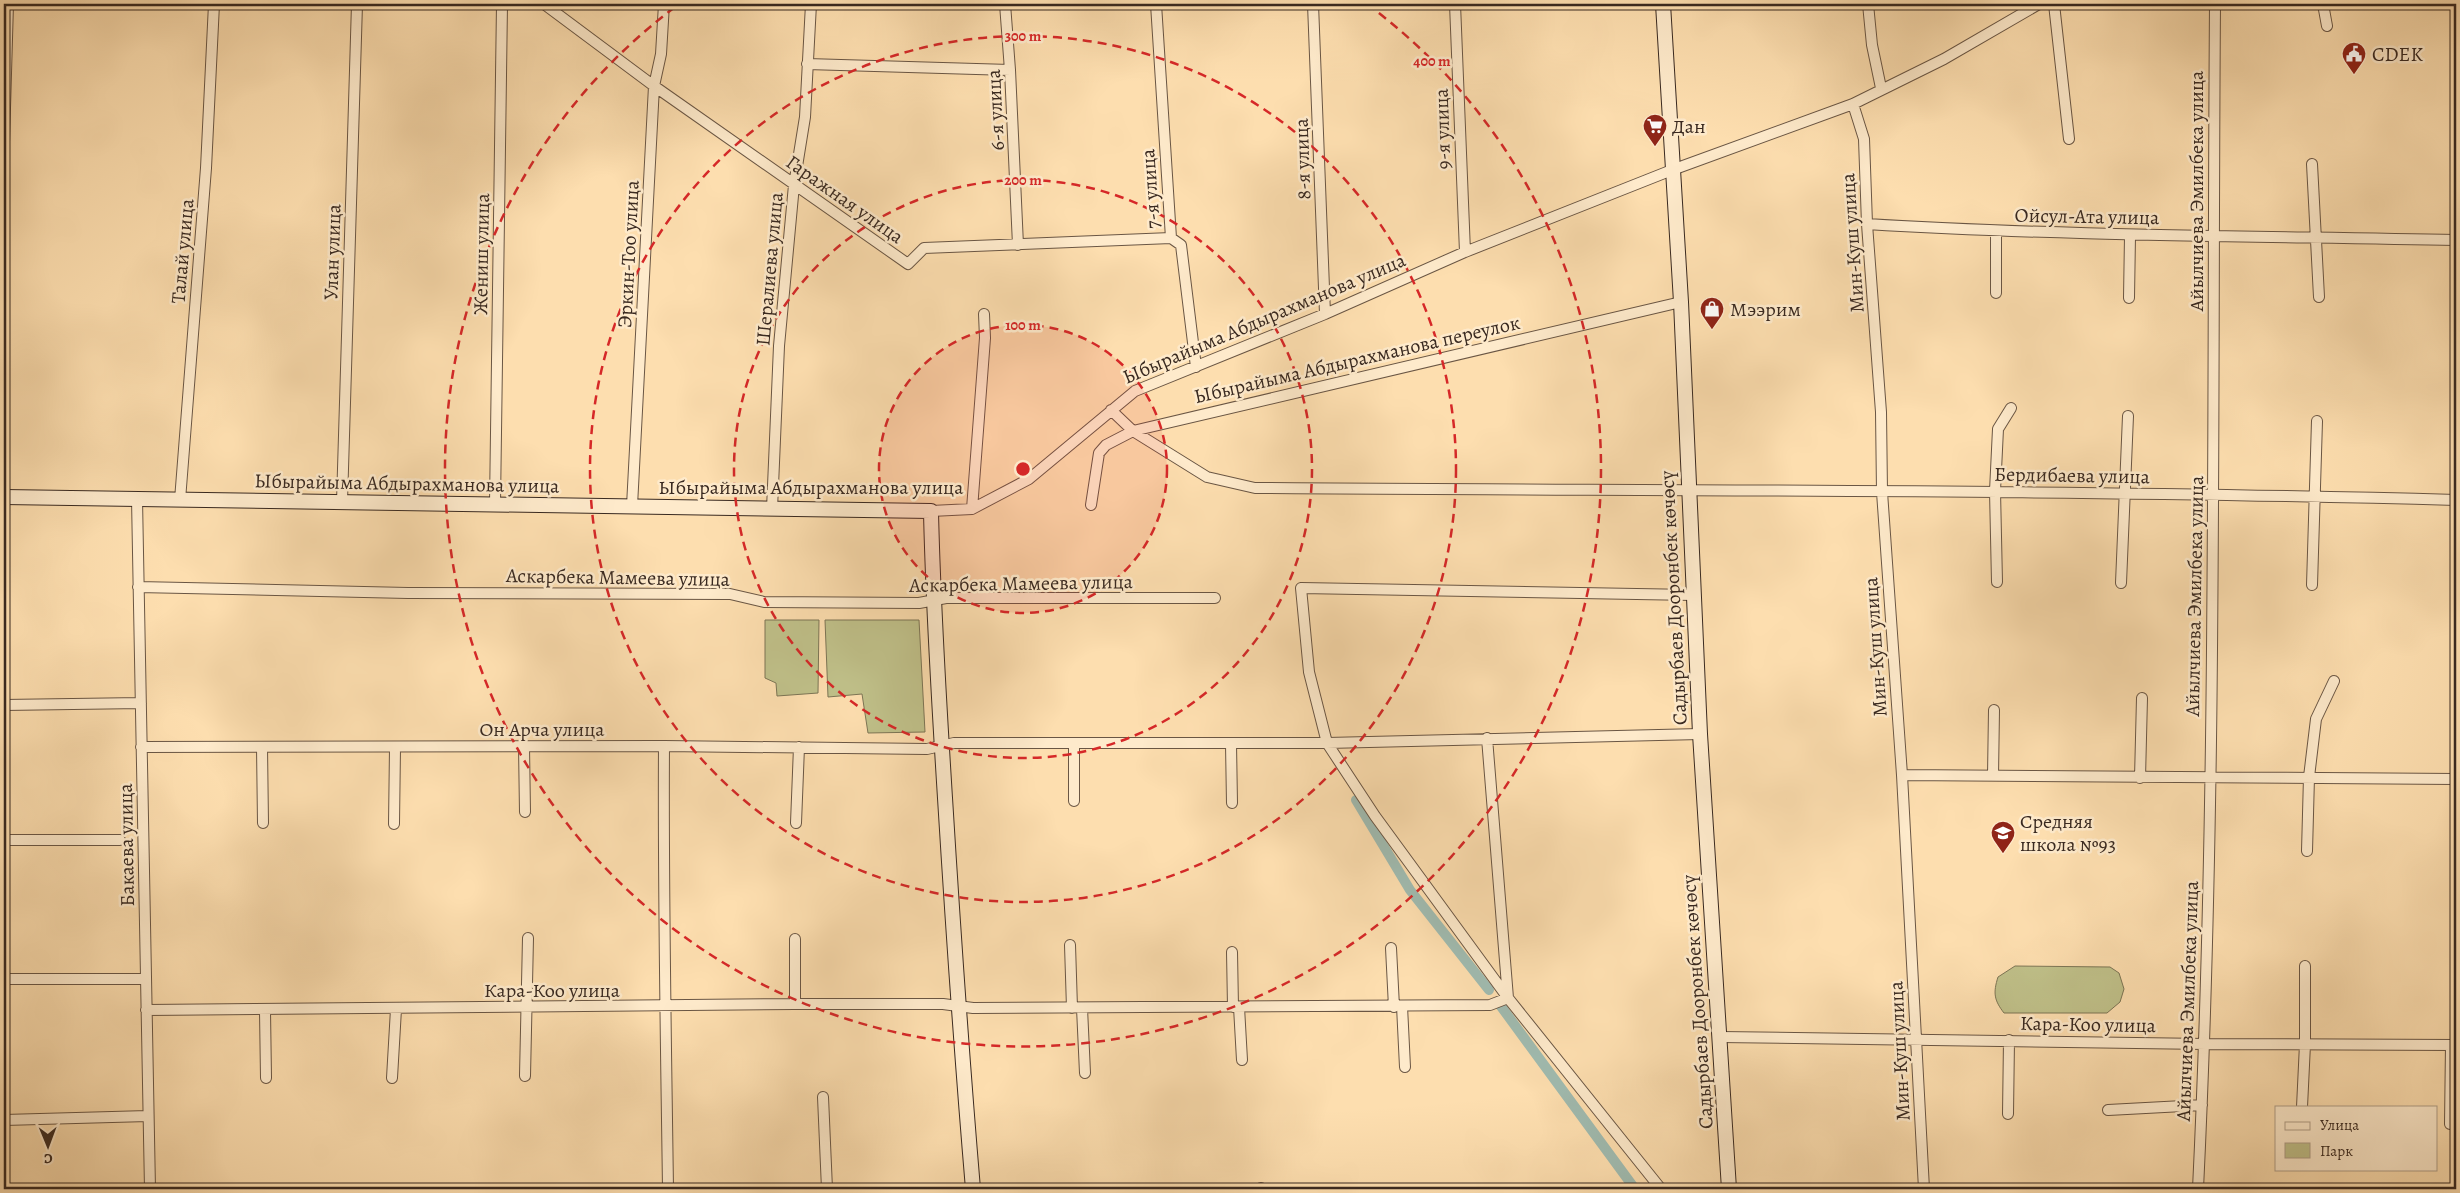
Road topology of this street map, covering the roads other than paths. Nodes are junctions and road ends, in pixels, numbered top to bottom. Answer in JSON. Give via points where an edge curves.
{"nodes":[{"id":1,"x":8,"y":4,"type":"edge"},
{"id":2,"x":214,"y":4,"type":"edge"},
{"id":3,"x":357,"y":4,"type":"edge"},
{"id":4,"x":502,"y":4,"type":"edge"},
{"id":5,"x":544,"y":4,"type":"edge"},
{"id":6,"x":664,"y":4,"type":"edge"},
{"id":7,"x":810,"y":4,"type":"edge"},
{"id":8,"x":1005,"y":4,"type":"edge"},
{"id":9,"x":1156,"y":4,"type":"edge"},
{"id":10,"x":1313,"y":4,"type":"edge"},
{"id":11,"x":1454,"y":4,"type":"edge"},
{"id":12,"x":1663,"y":4,"type":"edge"},
{"id":13,"x":1868,"y":4,"type":"edge"},
{"id":14,"x":2038,"y":4,"type":"edge"},
{"id":15,"x":2054,"y":4,"type":"edge"},
{"id":16,"x":2215,"y":4,"type":"edge"},
{"id":17,"x":2323,"y":4,"type":"edge"},
{"id":18,"x":2327,"y":26,"type":"dead end"},
{"id":19,"x":807,"y":64,"type":"junction"},
{"id":20,"x":1010,"y":70,"type":"junction"},
{"id":21,"x":654,"y":86,"type":"junction"},
{"id":22,"x":1881,"y":88,"type":"junction"},
{"id":23,"x":1853,"y":104,"type":"junction"},
{"id":24,"x":2069,"y":139,"type":"dead end"},
{"id":25,"x":4,"y":142,"type":"edge"},
{"id":26,"x":2312,"y":164,"type":"dead end"},
{"id":27,"x":1672,"y":170,"type":"junction"},
{"id":28,"x":794,"y":185,"type":"junction"},
{"id":29,"x":1867,"y":224,"type":"junction"},
{"id":30,"x":1996,"y":232,"type":"junction"},
{"id":31,"x":2213,"y":235,"type":"junction"},
{"id":32,"x":2130,"y":236,"type":"junction"},
{"id":33,"x":2317,"y":237,"type":"junction"},
{"id":34,"x":1171,"y":238,"type":"junction"},
{"id":35,"x":2456,"y":240,"type":"edge"},
{"id":36,"x":1018,"y":245,"type":"junction"},
{"id":37,"x":1465,"y":252,"type":"junction"},
{"id":38,"x":1996,"y":293,"type":"dead end"},
{"id":39,"x":2319,"y":297,"type":"dead end"},
{"id":40,"x":2129,"y":298,"type":"dead end"},
{"id":41,"x":1681,"y":302,"type":"junction"},
{"id":42,"x":984,"y":314,"type":"dead end"},
{"id":43,"x":1325,"y":314,"type":"junction"},
{"id":44,"x":1196,"y":367,"type":"junction"},
{"id":45,"x":2011,"y":408,"type":"dead end"},
{"id":46,"x":1111,"y":410,"type":"junction"},
{"id":47,"x":2128,"y":416,"type":"dead end"},
{"id":48,"x":2317,"y":421,"type":"dead end"},
{"id":49,"x":1133,"y":431,"type":"junction"},
{"id":50,"x":1688,"y":491,"type":"junction"},
{"id":51,"x":1995,"y":491,"type":"junction"},
{"id":52,"x":1882,"y":492,"type":"junction"},
{"id":53,"x":2123,"y":493,"type":"junction"},
{"id":54,"x":2212,"y":495,"type":"junction"},
{"id":55,"x":4,"y":496,"type":"edge"},
{"id":56,"x":2313,"y":496,"type":"junction"},
{"id":57,"x":137,"y":499,"type":"junction"},
{"id":58,"x":180,"y":500,"type":"junction"},
{"id":59,"x":2456,"y":500,"type":"edge"},
{"id":60,"x":342,"y":502,"type":"junction"},
{"id":61,"x":495,"y":504,"type":"junction"},
{"id":62,"x":1091,"y":505,"type":"dead end"},
{"id":63,"x":632,"y":506,"type":"junction"},
{"id":64,"x":772,"y":509,"type":"junction"},
{"id":65,"x":972,"y":509,"type":"junction"},
{"id":66,"x":931,"y":511,"type":"junction"},
{"id":67,"x":1997,"y":582,"type":"dead end"},
{"id":68,"x":2121,"y":583,"type":"dead end"},
{"id":69,"x":2312,"y":584,"type":"dead end"},
{"id":70,"x":138,"y":587,"type":"junction"},
{"id":71,"x":1693,"y":595,"type":"junction"},
{"id":72,"x":1215,"y":598,"type":"dead end"},
{"id":73,"x":933,"y":601,"type":"junction"},
{"id":74,"x":2334,"y":681,"type":"dead end"},
{"id":75,"x":2142,"y":698,"type":"dead end"},
{"id":76,"x":141,"y":703,"type":"junction"},
{"id":77,"x":4,"y":705,"type":"edge"},
{"id":78,"x":1994,"y":710,"type":"dead end"},
{"id":79,"x":1700,"y":734,"type":"junction"},
{"id":80,"x":1487,"y":738,"type":"junction"},
{"id":81,"x":1326,"y":743,"type":"junction"},
{"id":82,"x":1074,"y":744,"type":"junction"},
{"id":83,"x":1232,"y":744,"type":"junction"},
{"id":84,"x":524,"y":746,"type":"junction"},
{"id":85,"x":664,"y":746,"type":"junction"},
{"id":86,"x":942,"y":746,"type":"junction"},
{"id":87,"x":141,"y":747,"type":"junction"},
{"id":88,"x":262,"y":747,"type":"junction"},
{"id":89,"x":798,"y":747,"type":"junction"},
{"id":90,"x":395,"y":748,"type":"junction"},
{"id":91,"x":1902,"y":775,"type":"junction"},
{"id":92,"x":1993,"y":776,"type":"junction"},
{"id":93,"x":2309,"y":777,"type":"junction"},
{"id":94,"x":2140,"y":778,"type":"junction"},
{"id":95,"x":2209,"y":778,"type":"junction"},
{"id":96,"x":2456,"y":780,"type":"edge"},
{"id":97,"x":1074,"y":801,"type":"dead end"},
{"id":98,"x":1232,"y":802,"type":"dead end"},
{"id":99,"x":525,"y":812,"type":"dead end"},
{"id":100,"x":263,"y":823,"type":"dead end"},
{"id":101,"x":796,"y":823,"type":"dead end"},
{"id":102,"x":394,"y":824,"type":"dead end"},
{"id":103,"x":4,"y":840,"type":"edge"},
{"id":104,"x":120,"y":840,"type":"dead end"},
{"id":105,"x":2307,"y":851,"type":"dead end"},
{"id":106,"x":528,"y":938,"type":"dead end"},
{"id":107,"x":794,"y":938,"type":"dead end"},
{"id":108,"x":1070,"y":945,"type":"dead end"},
{"id":109,"x":1391,"y":948,"type":"dead end"},
{"id":110,"x":1232,"y":952,"type":"dead end"},
{"id":111,"x":2305,"y":966,"type":"dead end"},
{"id":112,"x":4,"y":978,"type":"edge"},
{"id":113,"x":146,"y":979,"type":"junction"},
{"id":114,"x":1508,"y":998,"type":"junction"},
{"id":115,"x":795,"y":1004,"type":"junction"},
{"id":116,"x":958,"y":1006,"type":"junction"},
{"id":117,"x":1398,"y":1006,"type":"junction"},
{"id":118,"x":667,"y":1007,"type":"junction"},
{"id":119,"x":1236,"y":1007,"type":"junction"},
{"id":120,"x":527,"y":1008,"type":"junction"},
{"id":121,"x":1077,"y":1008,"type":"junction"},
{"id":122,"x":146,"y":1010,"type":"junction"},
{"id":123,"x":396,"y":1010,"type":"junction"},
{"id":124,"x":265,"y":1011,"type":"junction"},
{"id":125,"x":1720,"y":1037,"type":"junction"},
{"id":126,"x":1916,"y":1039,"type":"junction"},
{"id":127,"x":2009,"y":1040,"type":"junction"},
{"id":128,"x":2205,"y":1044,"type":"junction"},
{"id":129,"x":2305,"y":1044,"type":"junction"},
{"id":130,"x":2454,"y":1045,"type":"edge"},
{"id":131,"x":1242,"y":1060,"type":"dead end"},
{"id":132,"x":1405,"y":1067,"type":"dead end"},
{"id":133,"x":1085,"y":1073,"type":"dead end"},
{"id":134,"x":525,"y":1076,"type":"dead end"},
{"id":135,"x":266,"y":1078,"type":"dead end"},
{"id":136,"x":392,"y":1078,"type":"dead end"},
{"id":137,"x":823,"y":1097,"type":"dead end"},
{"id":138,"x":2202,"y":1105,"type":"junction"},
{"id":139,"x":2302,"y":1106,"type":"edge"},
{"id":140,"x":2108,"y":1110,"type":"dead end"},
{"id":141,"x":2008,"y":1114,"type":"dead end"},
{"id":142,"x":148,"y":1116,"type":"junction"},
{"id":143,"x":4,"y":1120,"type":"edge"},
{"id":144,"x":2450,"y":1124,"type":"dead end"},
{"id":145,"x":150,"y":1189,"type":"edge"},
{"id":146,"x":668,"y":1189,"type":"edge"},
{"id":147,"x":827,"y":1189,"type":"edge"},
{"id":148,"x":973,"y":1189,"type":"edge"},
{"id":149,"x":1661,"y":1189,"type":"edge"},
{"id":150,"x":1729,"y":1189,"type":"edge"},
{"id":151,"x":1924,"y":1189,"type":"edge"},
{"id":152,"x":2198,"y":1189,"type":"edge"}],
"edges":[{"from":1,"to":25,"type":"street"},
{"from":2,"to":58,"type":"street","name":"Талай улица","via":[[206,168]]},
{"from":3,"to":60,"type":"street","name":"Улан улица"},
{"from":4,"to":61,"type":"street","name":"Жениш улица"},
{"from":5,"to":21,"type":"street","name":"Гаражная улица"},
{"from":6,"to":21,"type":"street","name":"Эркин-Тоо улица","via":[[661,54]]},
{"from":7,"to":19,"type":"street","name":"Шералиева улица"},
{"from":8,"to":20,"type":"street","name":"6-я улица"},
{"from":9,"to":34,"type":"street","name":"7-я улица"},
{"from":10,"to":43,"type":"street","name":"8-я улица"},
{"from":11,"to":37,"type":"street","name":"9-я улица"},
{"from":12,"to":27,"type":"street","name":"Садырбаев Дооронбек көчөсү"},
{"from":13,"to":22,"type":"street"},
{"from":14,"to":22,"type":"street","name":"Ыбырайыма Абдырахманова улица","via":[[1944,59]]},
{"from":15,"to":24,"type":"street"},
{"from":16,"to":31,"type":"street","name":"Айылчиева Эмилбека улица"},
{"from":17,"to":18,"type":"street"},
{"from":19,"to":20,"type":"street"},
{"from":19,"to":28,"type":"street","name":"Шералиева улица","via":[[804,117]]},
{"from":20,"to":36,"type":"street","name":"6-я улица"},
{"from":21,"to":28,"type":"street","name":"Гаражная улица"},
{"from":21,"to":63,"type":"street","name":"Эркин-Тоо улица"},
{"from":22,"to":23,"type":"street","name":"Ыбырайыма Абдырахманова улица"},
{"from":23,"to":27,"type":"street","name":"Ыбырайыма Абдырахманова улица"},
{"from":23,"to":29,"type":"street","name":"Мин-Куш улица","via":[[1864,139]]},
{"from":26,"to":33,"type":"street"},
{"from":27,"to":37,"type":"street","name":"Ыбырайыма Абдырахманова улица"},
{"from":27,"to":41,"type":"street","name":"Садырбаев Дооронбек көчөсү"},
{"from":28,"to":36,"type":"street","name":"Гаражная улица","via":[[800,186],[908,264],[924,248]]},
{"from":28,"to":64,"type":"street","name":"Шералиева улица","via":[[779,346]]},
{"from":29,"to":30,"type":"street","name":"Ойсул-Ата улица"},
{"from":29,"to":52,"type":"street","name":"Мин-Куш улица","via":[[1881,412]]},
{"from":30,"to":32,"type":"street","name":"Ойсул-Ата улица"},
{"from":30,"to":38,"type":"street"},
{"from":31,"to":32,"type":"street","name":"Ойсул-Ата улица"},
{"from":31,"to":33,"type":"street","name":"Ойсул-Ата улица"},
{"from":31,"to":54,"type":"street","name":"Айылчиева Эмилбека улица"},
{"from":32,"to":40,"type":"street"},
{"from":33,"to":35,"type":"street","name":"Ойсул-Ата улица"},
{"from":33,"to":39,"type":"street"},
{"from":34,"to":36,"type":"street","name":"Гаражная улица"},
{"from":34,"to":44,"type":"street","name":"7-я улица","via":[[1181,245]]},
{"from":37,"to":43,"type":"street","name":"Ыбырайыма Абдырахманова улица"},
{"from":41,"to":49,"type":"street","name":"Ыбырайыма Абдырахманова переулок"},
{"from":41,"to":50,"type":"street","name":"Садырбаев Дооронбек көчөсү"},
{"from":42,"to":65,"type":"street"},
{"from":43,"to":44,"type":"street","name":"Ыбырайыма Абдырахманова улица"},
{"from":44,"to":46,"type":"street","name":"Ыбырайыма Абдырахманова улица","via":[[1135,391]]},
{"from":45,"to":51,"type":"street","via":[[1998,429]]},
{"from":46,"to":49,"type":"street","name":"Бердибаева улица"},
{"from":46,"to":65,"type":"street","name":"Ыбырайыма Абдырахманова улица","via":[[1036,474]]},
{"from":47,"to":53,"type":"street"},
{"from":48,"to":56,"type":"street"},
{"from":49,"to":50,"type":"street","name":"Бердибаева улица","via":[[1207,477],[1256,488]]},
{"from":49,"to":62,"type":"street","name":"Ыбырайыма Абдырахманова переулок","via":[[1099,453]]},
{"from":50,"to":52,"type":"street","name":"Бердибаева улица"},
{"from":50,"to":71,"type":"street","name":"Садырбаев Дооронбек көчөсү"},
{"from":51,"to":52,"type":"street","name":"Бердибаева улица"},
{"from":51,"to":53,"type":"street","name":"Бердибаева улица"},
{"from":51,"to":67,"type":"street"},
{"from":52,"to":91,"type":"street","name":"Мин-Куш улица"},
{"from":53,"to":54,"type":"street","name":"Бердибаева улица"},
{"from":53,"to":68,"type":"street"},
{"from":54,"to":56,"type":"street","name":"Бердибаева улица"},
{"from":54,"to":95,"type":"street","name":"Айылчиева Эмилбека улица"},
{"from":55,"to":57,"type":"street","name":"Ыбырайыма Абдырахманова улица"},
{"from":56,"to":59,"type":"street","name":"Бердибаева улица"},
{"from":56,"to":69,"type":"street"},
{"from":57,"to":58,"type":"street","name":"Ыбырайыма Абдырахманова улица"},
{"from":57,"to":70,"type":"street","name":"Бакаева улица"},
{"from":58,"to":60,"type":"street","name":"Ыбырайыма Абдырахманова улица"},
{"from":60,"to":61,"type":"street","name":"Ыбырайыма Абдырахманова улица"},
{"from":61,"to":63,"type":"street","name":"Ыбырайыма Абдырахманова улица"},
{"from":63,"to":64,"type":"street","name":"Ыбырайыма Абдырахманова улица"},
{"from":64,"to":66,"type":"street","name":"Ыбырайыма Абдырахманова улица"},
{"from":65,"to":66,"type":"street","name":"Ыбырайыма Абдырахманова улица"},
{"from":66,"to":73,"type":"street"},
{"from":70,"to":73,"type":"street","name":"Аскарбека Мамеева улица","via":[[408,593],[730,594],[783,603]]},
{"from":70,"to":76,"type":"street","name":"Бакаева улица"},
{"from":71,"to":79,"type":"street","name":"Садырбаев Дооронбек көчөсү"},
{"from":71,"to":81,"type":"street","via":[[1301,588],[1309,672]]},
{"from":72,"to":73,"type":"street","name":"Аскарбека Мамеева улица","via":[[946,598]]},
{"from":73,"to":86,"type":"street"},
{"from":74,"to":93,"type":"street","via":[[2316,719]]},
{"from":75,"to":94,"type":"street"},
{"from":76,"to":77,"type":"street"},
{"from":76,"to":87,"type":"street","name":"Бакаева улица"},
{"from":78,"to":92,"type":"street"},
{"from":79,"to":80,"type":"street","name":"Он Арча улица"},
{"from":79,"to":125,"type":"street","name":"Садырбаев Дооронбек көчөсү"},
{"from":80,"to":81,"type":"street","name":"Он Арча улица"},
{"from":80,"to":114,"type":"street"},
{"from":81,"to":83,"type":"street","name":"Он Арча улица"},
{"from":81,"to":114,"type":"street","via":[[1375,816]]},
{"from":82,"to":83,"type":"street","name":"Он Арча улица"},
{"from":82,"to":86,"type":"street","name":"Он Арча улица","via":[[954,743]]},
{"from":82,"to":97,"type":"street"},
{"from":83,"to":98,"type":"street"},
{"from":84,"to":85,"type":"street","name":"Он Арча улица"},
{"from":84,"to":90,"type":"street","name":"Он Арча улица"},
{"from":84,"to":99,"type":"street"},
{"from":85,"to":89,"type":"street","name":"Он Арча улица"},
{"from":85,"to":118,"type":"street","via":[[663,928]]},
{"from":86,"to":89,"type":"street","name":"Он Арча улица","via":[[927,749]]},
{"from":86,"to":116,"type":"street"},
{"from":87,"to":88,"type":"street","name":"Он Арча улица"},
{"from":87,"to":113,"type":"street","name":"Бакаева улица"},
{"from":88,"to":90,"type":"street","name":"Он Арча улица"},
{"from":88,"to":100,"type":"street"},
{"from":89,"to":101,"type":"street"},
{"from":90,"to":102,"type":"street"},
{"from":91,"to":92,"type":"street"},
{"from":91,"to":126,"type":"street","name":"Мин-Куш улица"},
{"from":92,"to":94,"type":"street"},
{"from":93,"to":95,"type":"street"},
{"from":93,"to":96,"type":"street"},
{"from":93,"to":105,"type":"street"},
{"from":94,"to":95,"type":"street"},
{"from":95,"to":128,"type":"street","name":"Айылчиева Эмилбека улица"},
{"from":103,"to":104,"type":"street"},
{"from":106,"to":120,"type":"street"},
{"from":107,"to":115,"type":"street"},
{"from":108,"to":121,"type":"street"},
{"from":109,"to":117,"type":"street"},
{"from":110,"to":119,"type":"street"},
{"from":111,"to":129,"type":"street"},
{"from":112,"to":113,"type":"street"},
{"from":113,"to":122,"type":"street","name":"Бакаева улица"},
{"from":114,"to":117,"type":"street","name":"Кара-Коо улица","via":[[1490,1005]]},
{"from":114,"to":149,"type":"street"},
{"from":115,"to":116,"type":"street","name":"Кара-Коо улица"},
{"from":115,"to":118,"type":"street","name":"Кара-Коо улица"},
{"from":116,"to":121,"type":"street","name":"Кара-Коо улица"},
{"from":116,"to":148,"type":"street"},
{"from":117,"to":119,"type":"street","name":"Кара-Коо улица"},
{"from":117,"to":132,"type":"street"},
{"from":118,"to":120,"type":"street","name":"Кара-Коо улица"},
{"from":118,"to":146,"type":"street"},
{"from":119,"to":121,"type":"street","name":"Кара-Коо улица"},
{"from":119,"to":131,"type":"street"},
{"from":120,"to":123,"type":"street","name":"Кара-Коо улица"},
{"from":120,"to":134,"type":"street"},
{"from":121,"to":133,"type":"street"},
{"from":122,"to":124,"type":"street","name":"Кара-Коо улица"},
{"from":122,"to":142,"type":"street","name":"Бакаева улица"},
{"from":123,"to":124,"type":"street","name":"Кара-Коо улица"},
{"from":123,"to":136,"type":"street"},
{"from":124,"to":135,"type":"street"},
{"from":125,"to":126,"type":"street","name":"Кара-Коо улица"},
{"from":125,"to":150,"type":"street","name":"Садырбаев Дооронбек көчөсү"},
{"from":126,"to":127,"type":"street","name":"Кара-Коо улица"},
{"from":126,"to":151,"type":"street","name":"Мин-Куш улица"},
{"from":127,"to":128,"type":"street","name":"Кара-Коо улица"},
{"from":127,"to":141,"type":"street"},
{"from":128,"to":129,"type":"street","name":"Кара-Коо улица"},
{"from":128,"to":138,"type":"street","name":"Айылчиева Эмилбека улица"},
{"from":129,"to":130,"type":"street","name":"Кара-Коо улица"},
{"from":129,"to":139,"type":"street"},
{"from":130,"to":144,"type":"street"},
{"from":137,"to":147,"type":"street"},
{"from":138,"to":140,"type":"street"},
{"from":138,"to":152,"type":"street","name":"Айылчиева Эмилбека улица"},
{"from":142,"to":143,"type":"street"},
{"from":142,"to":145,"type":"street","name":"Бакаева улица"}]}
